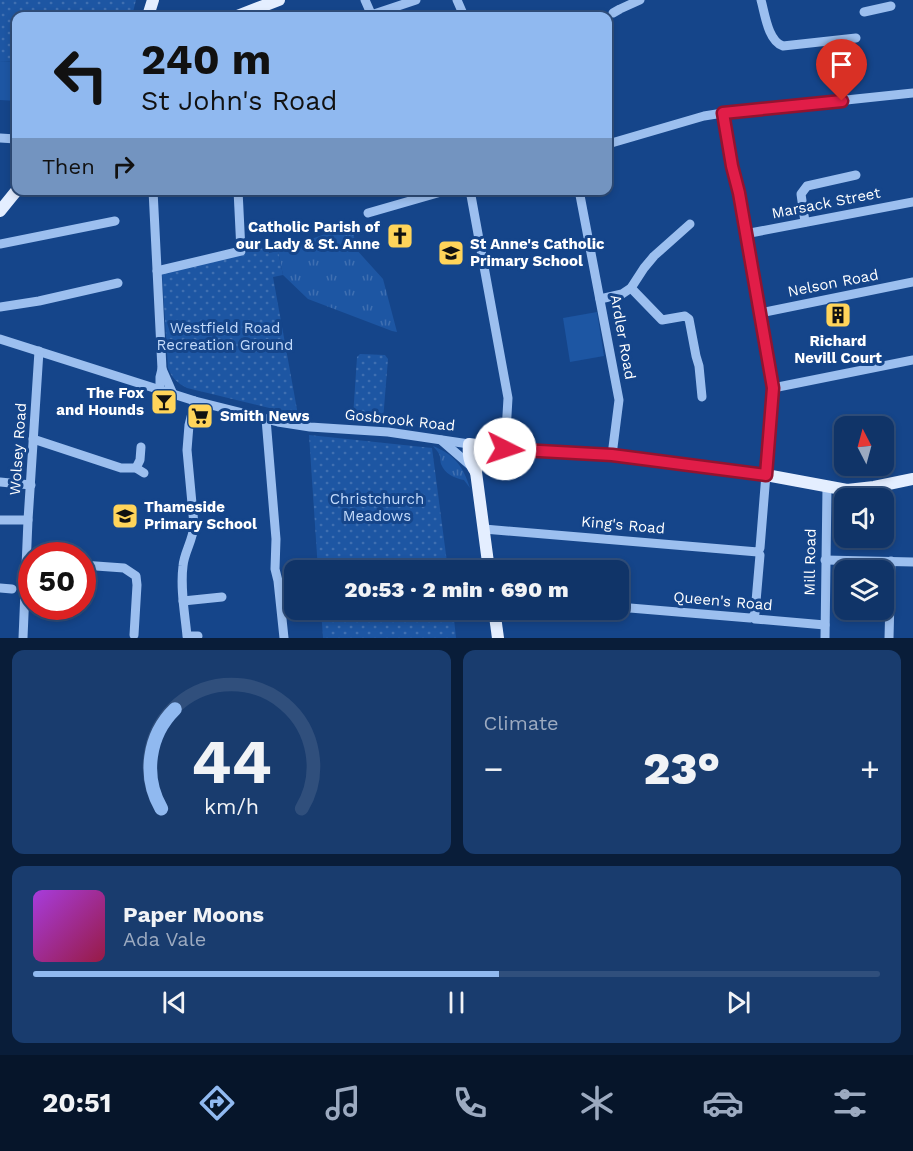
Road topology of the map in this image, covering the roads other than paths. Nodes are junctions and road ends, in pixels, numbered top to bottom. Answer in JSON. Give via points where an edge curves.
{"nodes":[{"id":1,"x":279,"y":0,"type":"edge"},
{"id":2,"x":416,"y":0,"type":"edge"},
{"id":3,"x":640,"y":0,"type":"edge"},
{"id":4,"x":760,"y":0,"type":"edge"},
{"id":5,"x":891,"y":6,"type":"edge"},
{"id":6,"x":616,"y":8,"type":"edge"},
{"id":7,"x":248,"y":12,"type":"edge"},
{"id":8,"x":382,"y":12,"type":"edge"},
{"id":9,"x":864,"y":12,"type":"dead end"},
{"id":10,"x":848,"y":28,"type":"dead end"},
{"id":11,"x":913,"y":93,"type":"edge"},
{"id":12,"x":723,"y":113,"type":"junction"},
{"id":13,"x":612,"y":143,"type":"edge"},
{"id":14,"x":856,"y":175,"type":"dead end"},
{"id":15,"x":13,"y":195,"type":"edge"},
{"id":16,"x":153,"y":195,"type":"edge"},
{"id":17,"x":237,"y":195,"type":"edge"},
{"id":18,"x":431,"y":195,"type":"edge"},
{"id":19,"x":471,"y":195,"type":"edge"},
{"id":20,"x":580,"y":195,"type":"edge"},
{"id":21,"x":913,"y":202,"type":"edge"},
{"id":22,"x":0,"y":211,"type":"edge"},
{"id":23,"x":368,"y":213,"type":"dead end"},
{"id":24,"x":115,"y":221,"type":"dead end"},
{"id":25,"x":805,"y":222,"type":"junction"},
{"id":26,"x":690,"y":224,"type":"dead end"},
{"id":27,"x":745,"y":234,"type":"junction"},
{"id":28,"x":0,"y":244,"type":"edge"},
{"id":29,"x":158,"y":271,"type":"junction"},
{"id":30,"x":913,"y":282,"type":"edge"},
{"id":31,"x":118,"y":283,"type":"dead end"},
{"id":32,"x":631,"y":288,"type":"junction"},
{"id":33,"x":600,"y":299,"type":"junction"},
{"id":34,"x":0,"y":307,"type":"edge"},
{"id":35,"x":760,"y":314,"type":"junction"},
{"id":36,"x":0,"y":339,"type":"edge"},
{"id":37,"x":39,"y":351,"type":"junction"},
{"id":38,"x":913,"y":360,"type":"edge"},
{"id":39,"x":162,"y":369,"type":"junction"},
{"id":40,"x":700,"y":375,"type":"junction"},
{"id":41,"x":690,"y":376,"type":"dead end"},
{"id":42,"x":773,"y":388,"type":"junction"},
{"id":43,"x":160,"y":390,"type":"junction"},
{"id":44,"x":173,"y":394,"type":"junction"},
{"id":45,"x":702,"y":397,"type":"dead end"},
{"id":46,"x":195,"y":401,"type":"junction"},
{"id":47,"x":266,"y":419,"type":"junction"},
{"id":48,"x":33,"y":439,"type":"junction"},
{"id":49,"x":441,"y":440,"type":"junction"},
{"id":50,"x":474,"y":444,"type":"junction"},
{"id":51,"x":141,"y":447,"type":"dead end"},
{"id":52,"x":505,"y":449,"type":"junction"},
{"id":53,"x":612,"y":455,"type":"junction"},
{"id":54,"x":473,"y":469,"type":"junction"},
{"id":55,"x":766,"y":475,"type":"junction"},
{"id":56,"x":913,"y":479,"type":"edge"},
{"id":57,"x":0,"y":482,"type":"edge"},
{"id":58,"x":31,"y":485,"type":"junction"},
{"id":59,"x":827,"y":487,"type":"junction"},
{"id":60,"x":0,"y":520,"type":"edge"},
{"id":61,"x":28,"y":520,"type":"junction"},
{"id":62,"x":484,"y":529,"type":"junction"},
{"id":63,"x":28,"y":542,"type":"edge"},
{"id":64,"x":758,"y":552,"type":"junction"},
{"id":65,"x":488,"y":560,"type":"edge"},
{"id":66,"x":825,"y":560,"type":"junction"},
{"id":67,"x":834,"y":560,"type":"edge"},
{"id":68,"x":894,"y":561,"type":"edge"},
{"id":69,"x":913,"y":562,"type":"edge"},
{"id":70,"x":96,"y":566,"type":"edge"},
{"id":71,"x":0,"y":588,"type":"edge"},
{"id":72,"x":12,"y":589,"type":"dead end"},
{"id":73,"x":222,"y":597,"type":"dead end"},
{"id":74,"x":183,"y":601,"type":"junction"},
{"id":75,"x":629,"y":608,"type":"edge"},
{"id":76,"x":753,"y":617,"type":"junction"},
{"id":77,"x":28,"y":620,"type":"edge"},
{"id":78,"x":496,"y":620,"type":"edge"},
{"id":79,"x":889,"y":620,"type":"edge"},
{"id":80,"x":825,"y":625,"type":"junction"},
{"id":81,"x":131,"y":630,"type":"dead end"},
{"id":82,"x":187,"y":636,"type":"junction"},
{"id":83,"x":198,"y":636,"type":"dead end"},
{"id":84,"x":23,"y":638,"type":"edge"},
{"id":85,"x":175,"y":638,"type":"edge"},
{"id":86,"x":289,"y":638,"type":"edge"},
{"id":87,"x":498,"y":638,"type":"edge"},
{"id":88,"x":825,"y":638,"type":"edge"},
{"id":89,"x":889,"y":638,"type":"edge"}],
"edges":[{"from":1,"to":7,"type":"main road"},
{"from":2,"to":8,"type":"street"},
{"from":3,"to":6,"type":"street"},
{"from":4,"to":10,"type":"street","via":[[771,36],[783,46],[852,38]]},
{"from":5,"to":9,"type":"street"},
{"from":11,"to":12,"type":"street"},
{"from":12,"to":13,"type":"street"},
{"from":12,"to":27,"type":"street"},
{"from":14,"to":25,"type":"street","via":[[807,186],[801,195]]},
{"from":15,"to":22,"type":"main road"},
{"from":16,"to":29,"type":"street"},
{"from":17,"to":29,"type":"street","via":[[242,251]]},
{"from":18,"to":23,"type":"street"},
{"from":19,"to":52,"type":"street","via":[[508,398]]},
{"from":20,"to":33,"type":"street","name":"Ardler Road"},
{"from":21,"to":25,"type":"street","name":"Marsack Street"},
{"from":24,"to":28,"type":"street"},
{"from":25,"to":27,"type":"street","name":"Marsack Street"},
{"from":26,"to":32,"type":"street","via":[[654,256]]},
{"from":27,"to":35,"type":"street"},
{"from":29,"to":39,"type":"street"},
{"from":30,"to":35,"type":"street","name":"Nelson Road"},
{"from":31,"to":34,"type":"street"},
{"from":32,"to":33,"type":"street"},
{"from":32,"to":40,"type":"street","via":[[662,320],[685,316],[689,319]]},
{"from":33,"to":53,"type":"street","name":"Ardler Road","via":[[619,400]]},
{"from":35,"to":42,"type":"street"},
{"from":36,"to":37,"type":"street","name":"Gosbrook Road"},
{"from":37,"to":43,"type":"street","name":"Gosbrook Road"},
{"from":37,"to":48,"type":"street","name":"Wolsey Road"},
{"from":38,"to":42,"type":"street"},
{"from":39,"to":43,"type":"street"},
{"from":39,"to":44,"type":"street"},
{"from":40,"to":41,"type":"street"},
{"from":40,"to":45,"type":"street"},
{"from":42,"to":55,"type":"street"},
{"from":43,"to":44,"type":"street","name":"Gosbrook Road"},
{"from":44,"to":46,"type":"street","name":"Gosbrook Road"},
{"from":46,"to":47,"type":"street","name":"Gosbrook Road"},
{"from":46,"to":74,"type":"street","via":[[187,450],[194,525],[183,564]]},
{"from":47,"to":49,"type":"street","name":"Gosbrook Road"},
{"from":47,"to":86,"type":"street","via":[[275,569]]},
{"from":48,"to":51,"type":"street","via":[[140,471]]},
{"from":48,"to":58,"type":"street","name":"Wolsey Road"},
{"from":49,"to":50,"type":"street","name":"Gosbrook Road"},
{"from":49,"to":54,"type":"street"},
{"from":50,"to":52,"type":"main road","name":"Gosbrook Road"},
{"from":50,"to":54,"type":"main road"},
{"from":52,"to":53,"type":"main road","name":"Gosbrook Road"},
{"from":53,"to":55,"type":"main road","name":"Gosbrook Road"},
{"from":54,"to":62,"type":"main road"},
{"from":55,"to":59,"type":"main road","name":"Gosbrook Road"},
{"from":55,"to":64,"type":"street"},
{"from":56,"to":59,"type":"main road","name":"Gosbrook Road","via":[[847,490]]},
{"from":57,"to":58,"type":"street"},
{"from":58,"to":61,"type":"street","name":"Wolsey Road"},
{"from":59,"to":66,"type":"street","name":"Mill Road"},
{"from":60,"to":61,"type":"street"},
{"from":61,"to":63,"type":"street","name":"Wolsey Road"},
{"from":62,"to":64,"type":"street","name":"King's Road"},
{"from":62,"to":65,"type":"main road"},
{"from":64,"to":76,"type":"street"},
{"from":66,"to":67,"type":"street"},
{"from":66,"to":80,"type":"street","name":"Mill Road"},
{"from":68,"to":69,"type":"street"},
{"from":70,"to":81,"type":"street","via":[[124,568],[136,576]]},
{"from":71,"to":72,"type":"street"},
{"from":73,"to":74,"type":"street","via":[[209,603]]},
{"from":74,"to":82,"type":"street"},
{"from":75,"to":76,"type":"street","name":"Queen's Road"},
{"from":76,"to":80,"type":"street","name":"Queen's Road"},
{"from":77,"to":84,"type":"street","name":"Wolsey Road"},
{"from":78,"to":87,"type":"main road"},
{"from":79,"to":89,"type":"street"},
{"from":80,"to":88,"type":"street","name":"Mill Road"},
{"from":82,"to":83,"type":"street"},
{"from":82,"to":85,"type":"street"}]}
